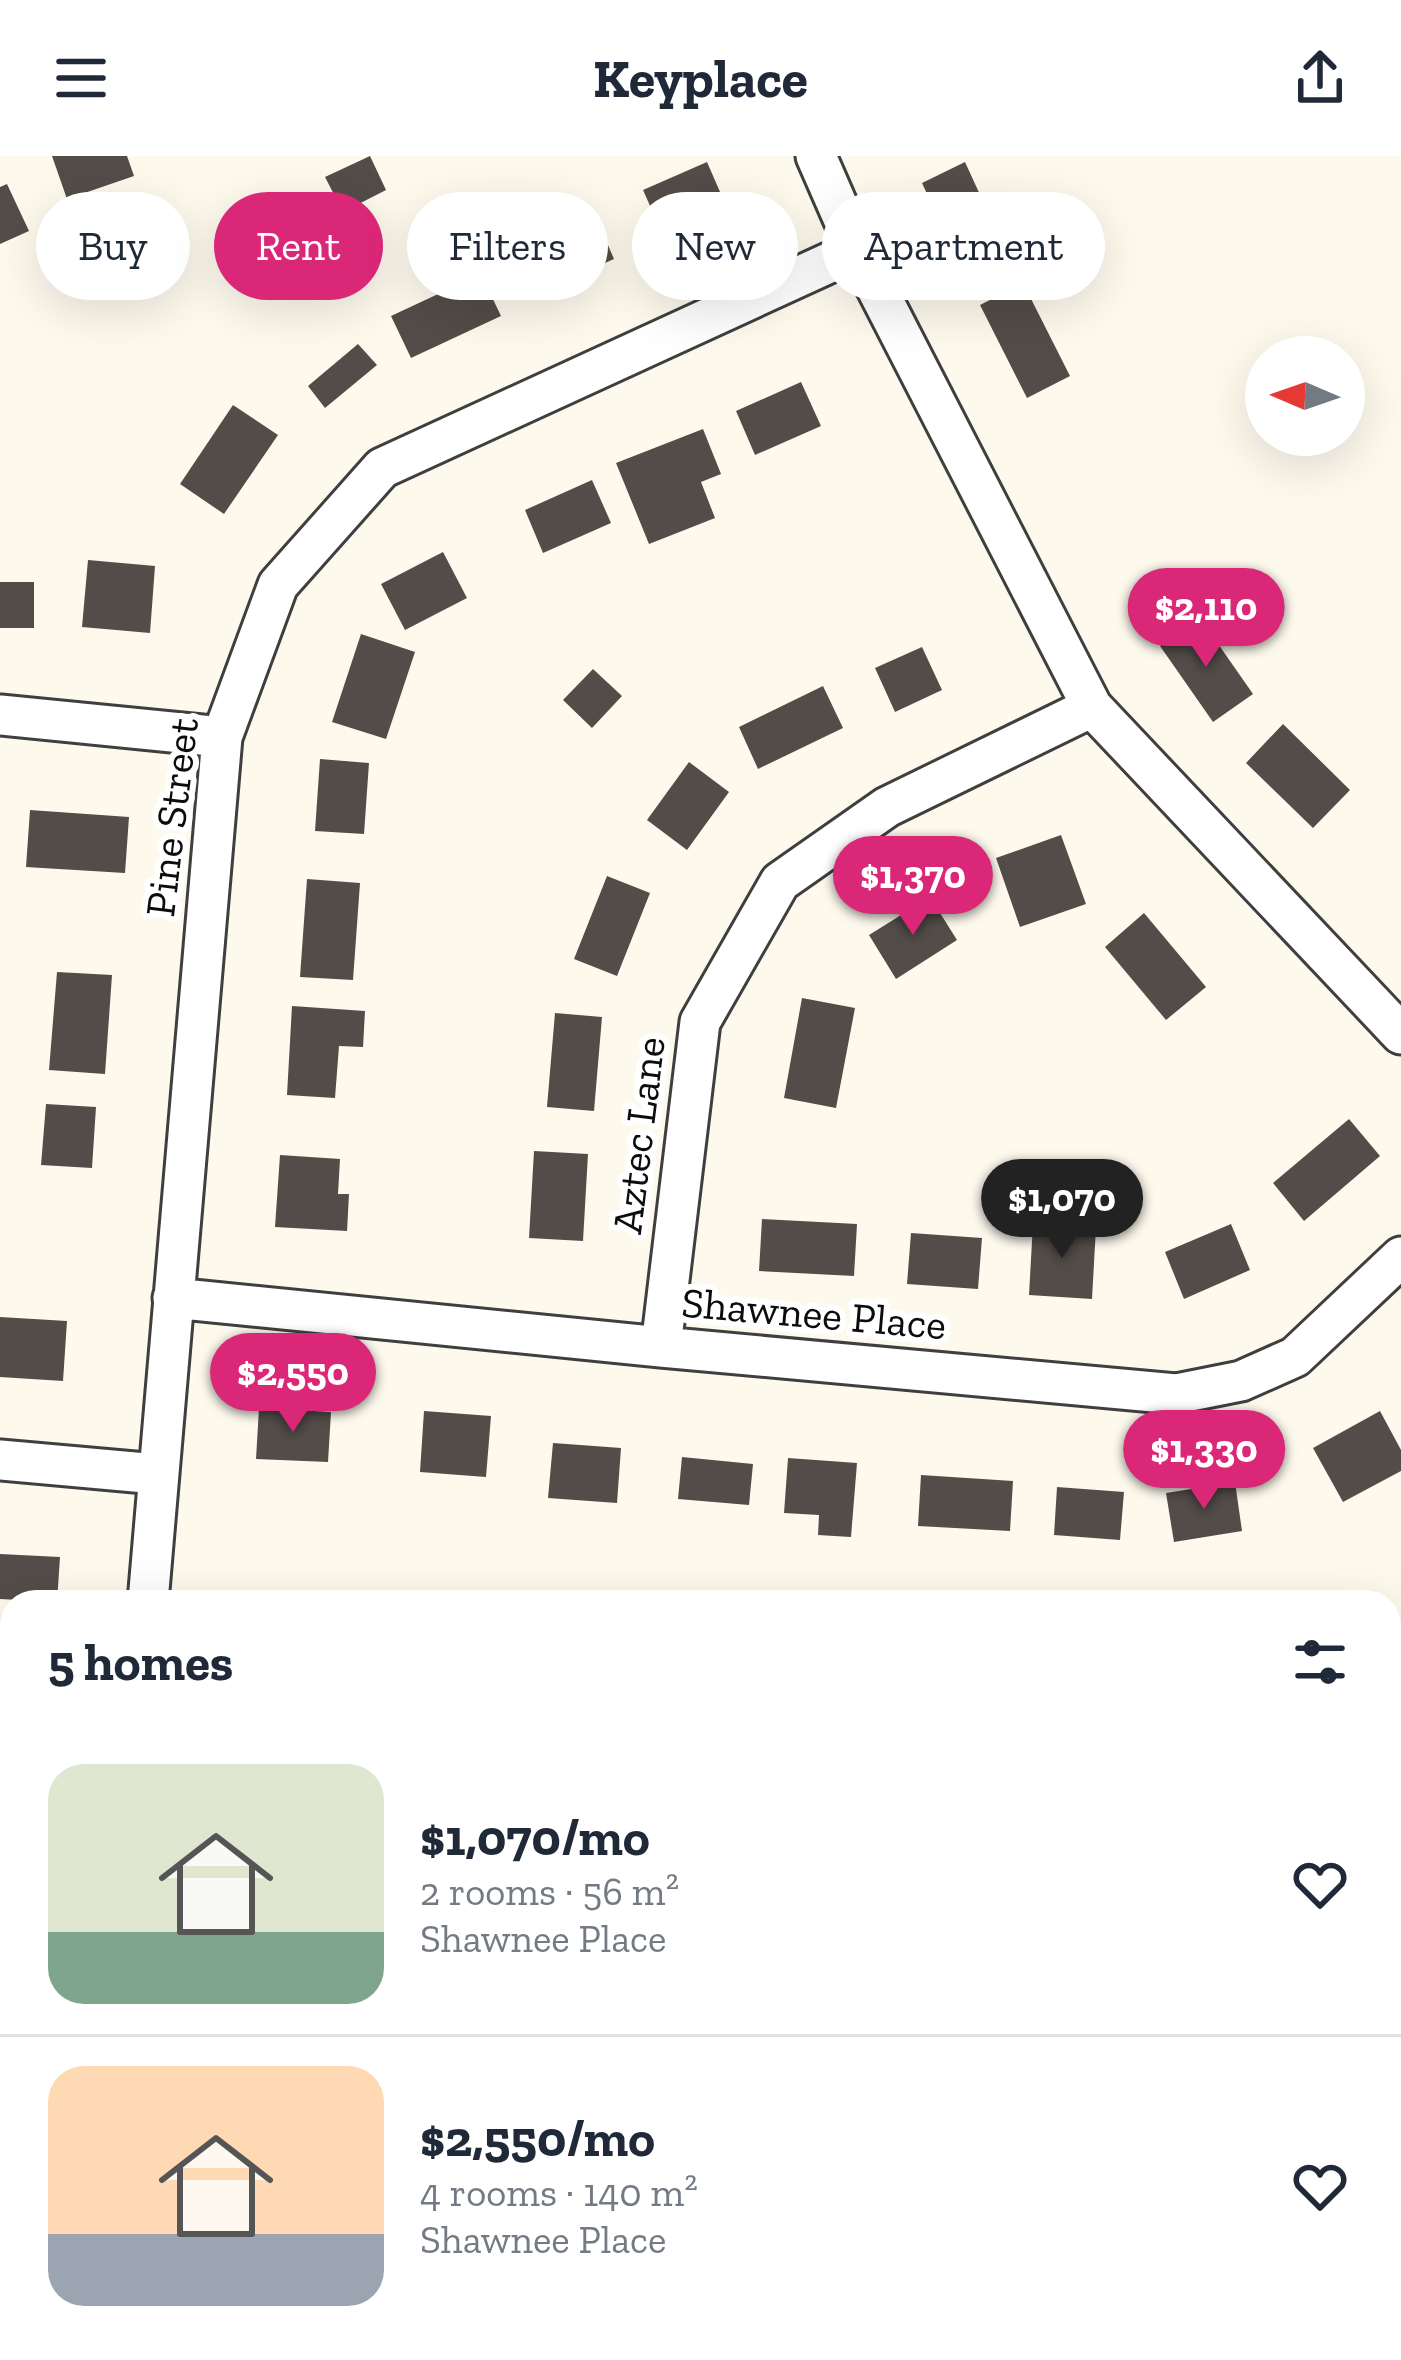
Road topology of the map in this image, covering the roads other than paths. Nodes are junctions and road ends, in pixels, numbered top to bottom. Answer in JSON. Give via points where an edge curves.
{"nodes":[{"id":1,"x":816,"y":156,"type":"edge"},
{"id":2,"x":832,"y":192,"type":"edge"},
{"id":3,"x":822,"y":266,"type":"edge"},
{"id":4,"x":883,"y":300,"type":"edge"},
{"id":5,"x":1092,"y":707,"type":"junction"},
{"id":6,"x":0,"y":715,"type":"edge"},
{"id":7,"x":222,"y":736,"type":"junction"},
{"id":8,"x":1401,"y":1034,"type":"edge"},
{"id":9,"x":1401,"y":1257,"type":"edge"},
{"id":10,"x":173,"y":1298,"type":"junction"},
{"id":11,"x":661,"y":1347,"type":"junction"},
{"id":12,"x":0,"y":1460,"type":"edge"},
{"id":13,"x":157,"y":1474,"type":"junction"},
{"id":14,"x":149,"y":1590,"type":"edge"}],
"edges":[{"from":1,"to":2,"type":"street"},
{"from":3,"to":7,"type":"street","name":"Pine Street","via":[[382,468],[278,585]]},
{"from":4,"to":5,"type":"street"},
{"from":5,"to":8,"type":"street"},
{"from":5,"to":11,"type":"street","name":"Aztec Lane","via":[[886,807],[780,882],[700,1022]]},
{"from":6,"to":7,"type":"street"},
{"from":7,"to":10,"type":"street","name":"Pine Street"},
{"from":9,"to":11,"type":"street","name":"Shawnee Place","via":[[1295,1357],[1241,1381],[1176,1394]]},
{"from":10,"to":11,"type":"street","name":"Shawnee Place"},
{"from":10,"to":13,"type":"street","name":"Pine Street"},
{"from":12,"to":13,"type":"street"},
{"from":13,"to":14,"type":"street","name":"Pine Street"}]}
